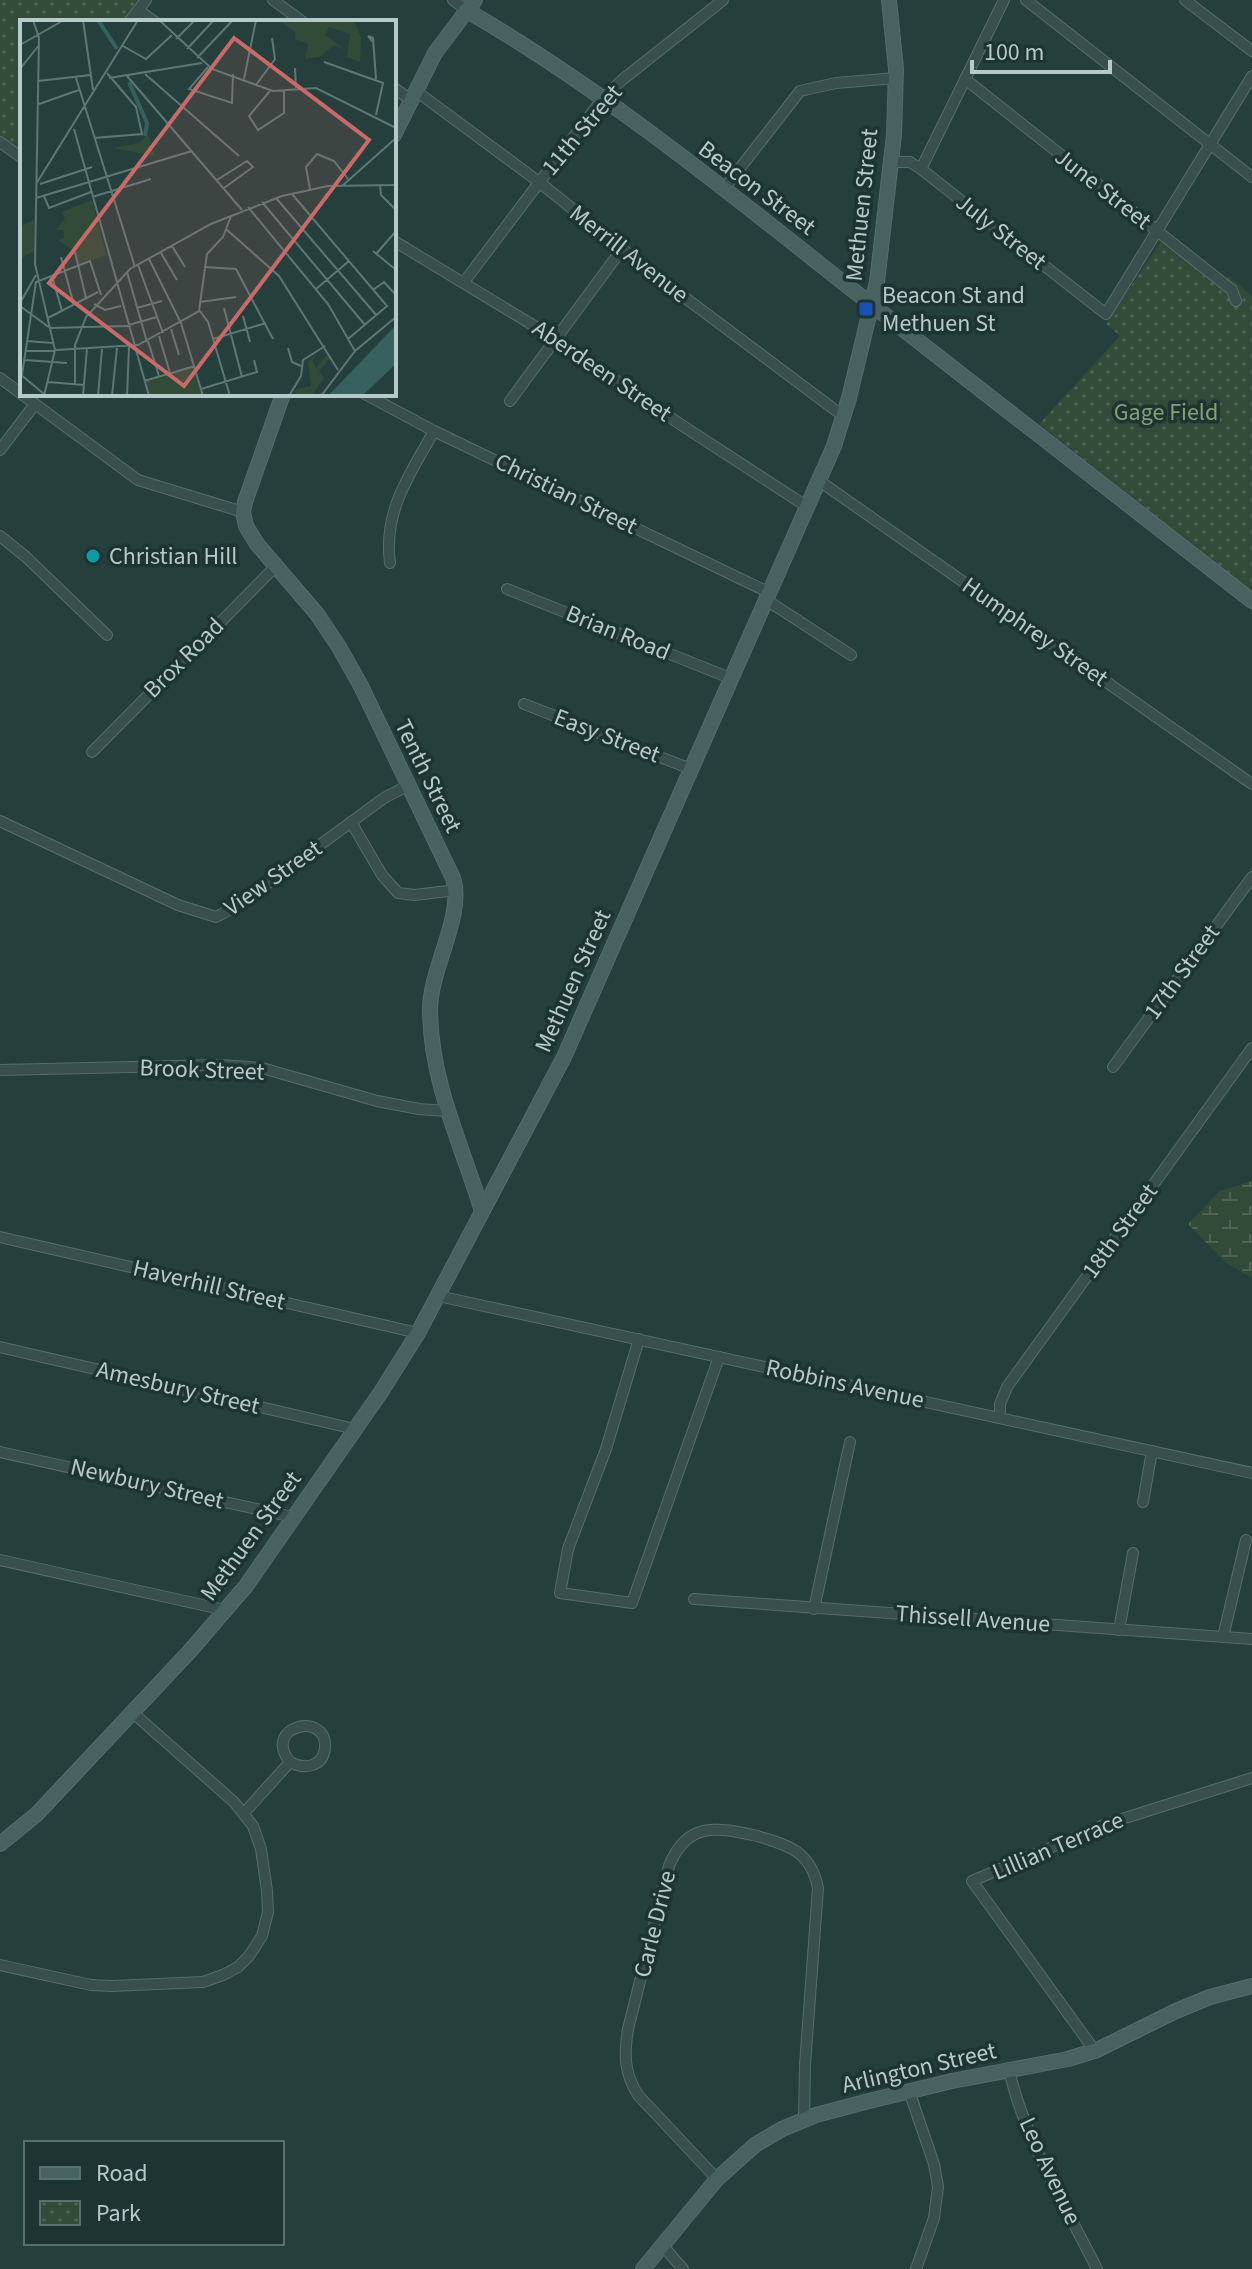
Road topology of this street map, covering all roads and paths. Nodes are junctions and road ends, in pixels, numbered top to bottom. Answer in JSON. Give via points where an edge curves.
{"nodes":[{"id":1,"x":146,"y":0,"type":"edge"},
{"id":2,"x":273,"y":0,"type":"edge"},
{"id":3,"x":453,"y":0,"type":"edge"},
{"id":4,"x":723,"y":0,"type":"edge"},
{"id":5,"x":889,"y":0,"type":"edge"},
{"id":6,"x":1004,"y":0,"type":"edge"},
{"id":7,"x":1026,"y":0,"type":"edge"},
{"id":8,"x":1185,"y":0,"type":"edge"},
{"id":9,"x":470,"y":5,"type":"edge"},
{"id":10,"x":138,"y":10,"type":"junction"},
{"id":11,"x":130,"y":20,"type":"edge"},
{"id":12,"x":152,"y":20,"type":"edge"},
{"id":13,"x":300,"y":20,"type":"edge"},
{"id":14,"x":1252,"y":51,"type":"edge"},
{"id":15,"x":1252,"y":76,"type":"edge"},
{"id":16,"x":896,"y":78,"type":"junction"},
{"id":17,"x":965,"y":79,"type":"junction"},
{"id":18,"x":396,"y":89,"type":"edge"},
{"id":19,"x":414,"y":96,"type":"junction"},
{"id":20,"x":603,"y":98,"type":"junction"},
{"id":21,"x":396,"y":131,"type":"edge"},
{"id":22,"x":0,"y":142,"type":"edge"},
{"id":23,"x":1210,"y":144,"type":"junction"},
{"id":24,"x":20,"y":157,"type":"edge"},
{"id":25,"x":892,"y":162,"type":"junction"},
{"id":26,"x":921,"y":169,"type":"junction"},
{"id":27,"x":1252,"y":177,"type":"edge"},
{"id":28,"x":539,"y":182,"type":"junction"},
{"id":29,"x":723,"y":190,"type":"junction"},
{"id":30,"x":1157,"y":231,"type":"junction"},
{"id":31,"x":396,"y":242,"type":"edge"},
{"id":32,"x":622,"y":249,"type":"junction"},
{"id":33,"x":464,"y":282,"type":"junction"},
{"id":34,"x":1236,"y":301,"type":"dead end"},
{"id":35,"x":872,"y":304,"type":"junction"},
{"id":36,"x":555,"y":339,"type":"junction"},
{"id":37,"x":0,"y":378,"type":"edge"},
{"id":38,"x":20,"y":393,"type":"edge"},
{"id":39,"x":24,"y":396,"type":"edge"},
{"id":40,"x":282,"y":396,"type":"edge"},
{"id":41,"x":369,"y":396,"type":"edge"},
{"id":42,"x":510,"y":401,"type":"dead end"},
{"id":43,"x":35,"y":404,"type":"junction"},
{"id":44,"x":843,"y":416,"type":"junction"},
{"id":45,"x":434,"y":431,"type":"junction"},
{"id":46,"x":0,"y":450,"type":"edge"},
{"id":47,"x":818,"y":480,"type":"junction"},
{"id":48,"x":806,"y":506,"type":"junction"},
{"id":49,"x":243,"y":512,"type":"junction"},
{"id":50,"x":0,"y":536,"type":"edge"},
{"id":51,"x":390,"y":563,"type":"dead end"},
{"id":52,"x":276,"y":566,"type":"junction"},
{"id":53,"x":507,"y":589,"type":"dead end"},
{"id":54,"x":766,"y":596,"type":"junction"},
{"id":55,"x":1252,"y":601,"type":"edge"},
{"id":56,"x":107,"y":635,"type":"dead end"},
{"id":57,"x":851,"y":655,"type":"dead end"},
{"id":58,"x":730,"y":678,"type":"junction"},
{"id":59,"x":524,"y":704,"type":"dead end"},
{"id":60,"x":92,"y":752,"type":"dead end"},
{"id":61,"x":691,"y":769,"type":"junction"},
{"id":62,"x":1252,"y":784,"type":"edge"},
{"id":63,"x":407,"y":786,"type":"junction"},
{"id":64,"x":0,"y":821,"type":"edge"},
{"id":65,"x":351,"y":822,"type":"junction"},
{"id":66,"x":1252,"y":877,"type":"edge"},
{"id":67,"x":456,"y":890,"type":"junction"},
{"id":68,"x":1252,"y":1048,"type":"edge"},
{"id":69,"x":1113,"y":1067,"type":"dead end"},
{"id":70,"x":0,"y":1070,"type":"edge"},
{"id":71,"x":447,"y":1111,"type":"junction"},
{"id":72,"x":482,"y":1211,"type":"junction"},
{"id":73,"x":0,"y":1237,"type":"edge"},
{"id":74,"x":438,"y":1296,"type":"junction"},
{"id":75,"x":418,"y":1333,"type":"junction"},
{"id":76,"x":639,"y":1339,"type":"junction"},
{"id":77,"x":0,"y":1347,"type":"edge"},
{"id":78,"x":719,"y":1357,"type":"junction"},
{"id":79,"x":1000,"y":1417,"type":"junction"},
{"id":80,"x":355,"y":1429,"type":"junction"},
{"id":81,"x":850,"y":1442,"type":"dead end"},
{"id":82,"x":1152,"y":1451,"type":"junction"},
{"id":83,"x":0,"y":1452,"type":"edge"},
{"id":84,"x":1252,"y":1473,"type":"edge"},
{"id":85,"x":1143,"y":1502,"type":"dead end"},
{"id":86,"x":293,"y":1517,"type":"junction"},
{"id":87,"x":1246,"y":1540,"type":"dead end"},
{"id":88,"x":1133,"y":1553,"type":"dead end"},
{"id":89,"x":0,"y":1560,"type":"edge"},
{"id":90,"x":694,"y":1599,"type":"dead end"},
{"id":91,"x":814,"y":1609,"type":"junction"},
{"id":92,"x":225,"y":1610,"type":"junction"},
{"id":93,"x":1119,"y":1630,"type":"junction"},
{"id":94,"x":1223,"y":1637,"type":"junction"},
{"id":95,"x":1252,"y":1639,"type":"edge"},
{"id":96,"x":132,"y":1712,"type":"junction"},
{"id":97,"x":290,"y":1762,"type":"junction"},
{"id":98,"x":1252,"y":1778,"type":"edge"},
{"id":99,"x":244,"y":1813,"type":"junction"},
{"id":100,"x":0,"y":1844,"type":"edge"},
{"id":101,"x":0,"y":1965,"type":"edge"},
{"id":102,"x":1252,"y":1986,"type":"edge"},
{"id":103,"x":1095,"y":2051,"type":"junction"},
{"id":104,"x":1009,"y":2070,"type":"junction"},
{"id":105,"x":909,"y":2091,"type":"junction"},
{"id":106,"x":804,"y":2119,"type":"junction"},
{"id":107,"x":717,"y":2179,"type":"junction"},
{"id":108,"x":663,"y":2246,"type":"junction"},
{"id":109,"x":643,"y":2269,"type":"edge"},
{"id":110,"x":683,"y":2269,"type":"edge"},
{"id":111,"x":916,"y":2269,"type":"edge"},
{"id":112,"x":1097,"y":2269,"type":"edge"}],
"edges":[{"from":1,"to":10,"type":"street"},
{"from":2,"to":13,"type":"street"},
{"from":3,"to":9,"type":"street","name":"Beacon Street"},
{"from":4,"to":20,"type":"street","name":"11th Street"},
{"from":5,"to":16,"type":"street","name":"Methuen Street"},
{"from":6,"to":17,"type":"street"},
{"from":7,"to":23,"type":"street"},
{"from":8,"to":14,"type":"street"},
{"from":9,"to":19,"type":"street","via":[[435,53]]},
{"from":9,"to":20,"type":"street","name":"Beacon Street"},
{"from":10,"to":11,"type":"street"},
{"from":10,"to":12,"type":"street"},
{"from":15,"to":23,"type":"street"},
{"from":16,"to":25,"type":"street","name":"Methuen Street"},
{"from":16,"to":29,"type":"street","via":[[800,91]]},
{"from":17,"to":26,"type":"street"},
{"from":17,"to":30,"type":"street","name":"June Street"},
{"from":18,"to":19,"type":"street","name":"Merrill Avenue"},
{"from":19,"to":21,"type":"street"},
{"from":19,"to":28,"type":"street","name":"Merrill Avenue"},
{"from":20,"to":28,"type":"street","name":"11th Street"},
{"from":20,"to":29,"type":"street","name":"Beacon Street"},
{"from":22,"to":24,"type":"street"},
{"from":23,"to":27,"type":"street"},
{"from":23,"to":30,"type":"street"},
{"from":25,"to":26,"type":"street","name":"July Street","via":[[910,162]]},
{"from":25,"to":35,"type":"street","name":"Methuen Street"},
{"from":26,"to":30,"type":"street","name":"July Street","via":[[1106,314]]},
{"from":28,"to":32,"type":"street","name":"Merrill Avenue"},
{"from":28,"to":33,"type":"street","name":"11th Street"},
{"from":29,"to":35,"type":"street","name":"Beacon Street"},
{"from":30,"to":34,"type":"street","name":"June Street","via":[[1232,290]]},
{"from":31,"to":33,"type":"street","name":"Aberdeen Street"},
{"from":32,"to":36,"type":"street"},
{"from":32,"to":44,"type":"street","name":"Merrill Avenue"},
{"from":33,"to":36,"type":"street","name":"Aberdeen Street"},
{"from":35,"to":44,"type":"street","name":"Methuen Street"},
{"from":35,"to":55,"type":"street","name":"Beacon Street"},
{"from":36,"to":42,"type":"street"},
{"from":36,"to":48,"type":"street","name":"Aberdeen Street"},
{"from":37,"to":38,"type":"street"},
{"from":39,"to":43,"type":"street"},
{"from":40,"to":49,"type":"street"},
{"from":41,"to":45,"type":"street","name":"Christian Street"},
{"from":43,"to":46,"type":"street"},
{"from":43,"to":49,"type":"street","via":[[138,480]]},
{"from":44,"to":47,"type":"street","name":"Methuen Street"},
{"from":45,"to":51,"type":"street","via":[[390,520]]},
{"from":45,"to":54,"type":"street","name":"Christian Street"},
{"from":47,"to":48,"type":"street","name":"Methuen Street"},
{"from":47,"to":62,"type":"street","name":"Humphrey Street"},
{"from":48,"to":54,"type":"street","name":"Methuen Street"},
{"from":49,"to":52,"type":"street","name":"Tenth Street","via":[[250,534]]},
{"from":50,"to":56,"type":"street"},
{"from":52,"to":60,"type":"street","name":"Brox Road"},
{"from":52,"to":63,"type":"street","name":"Tenth Street","via":[[339,647]]},
{"from":53,"to":58,"type":"street","name":"Brian Road"},
{"from":54,"to":57,"type":"street","name":"Christian Street"},
{"from":54,"to":58,"type":"street","name":"Methuen Street"},
{"from":58,"to":61,"type":"street","name":"Methuen Street"},
{"from":59,"to":61,"type":"street","name":"Easy Street"},
{"from":61,"to":72,"type":"street","name":"Methuen Street","via":[[564,1057]]},
{"from":63,"to":65,"type":"street","name":"View Street"},
{"from":63,"to":67,"type":"street","name":"Tenth Street"},
{"from":64,"to":65,"type":"street","name":"View Street","via":[[178,905],[216,917]]},
{"from":65,"to":67,"type":"street","via":[[382,875],[401,894]]},
{"from":66,"to":69,"type":"street","name":"17th Street"},
{"from":67,"to":71,"type":"street","via":[[430,999],[432,1047]]},
{"from":68,"to":79,"type":"street","name":"18th Street","via":[[1007,1387]]},
{"from":70,"to":71,"type":"street","name":"Brook Street","via":[[249,1067],[377,1101]]},
{"from":71,"to":72,"type":"street"},
{"from":72,"to":74,"type":"street","name":"Methuen Street"},
{"from":73,"to":75,"type":"street","name":"Haverhill Street"},
{"from":74,"to":75,"type":"street","name":"Methuen Street"},
{"from":74,"to":76,"type":"street","name":"Robbins Avenue"},
{"from":75,"to":80,"type":"street","name":"Methuen Street"},
{"from":76,"to":78,"type":"street","name":"Robbins Avenue"},
{"from":76,"to":78,"type":"street","via":[[568,1549],[560,1593],[632,1603]]},
{"from":77,"to":80,"type":"street","name":"Amesbury Street"},
{"from":78,"to":79,"type":"street","name":"Robbins Avenue"},
{"from":79,"to":82,"type":"street","name":"Robbins Avenue"},
{"from":80,"to":86,"type":"street","name":"Methuen Street"},
{"from":81,"to":91,"type":"street"},
{"from":82,"to":84,"type":"street","name":"Robbins Avenue"},
{"from":82,"to":85,"type":"street"},
{"from":83,"to":86,"type":"street","name":"Newbury Street"},
{"from":86,"to":92,"type":"street","name":"Methuen Street"},
{"from":87,"to":94,"type":"street"},
{"from":88,"to":93,"type":"street"},
{"from":89,"to":92,"type":"street"},
{"from":90,"to":91,"type":"street","name":"Thissell Avenue"},
{"from":91,"to":93,"type":"street","name":"Thissell Avenue"},
{"from":92,"to":96,"type":"street","name":"Methuen Street"},
{"from":93,"to":94,"type":"street","name":"Thissell Avenue"},
{"from":94,"to":95,"type":"street","name":"Thissell Avenue"},
{"from":96,"to":99,"type":"street"},
{"from":96,"to":100,"type":"street","name":"Methuen Street","via":[[37,1814]]},
{"from":97,"to":97,"type":"street","via":[[283,1750],[288,1733],[300,1726],[317,1730],[325,1746],[319,1762],[302,1767]]},
{"from":97,"to":99,"type":"street"},
{"from":98,"to":103,"type":"street","name":"Lillian Terrace","via":[[1106,1824],[972,1881]]},
{"from":99,"to":101,"type":"street","via":[[259,1841],[268,1912],[254,1949],[238,1967],[203,1982],[112,1986]]},
{"from":102,"to":103,"type":"street","name":"Arlington Street","via":[[1194,2003]]},
{"from":103,"to":104,"type":"street","name":"Arlington Street"},
{"from":104,"to":105,"type":"street","name":"Arlington Street"},
{"from":104,"to":112,"type":"street","name":"Leo Avenue","via":[[1035,2142]]},
{"from":105,"to":106,"type":"street","name":"Arlington Street"},
{"from":105,"to":111,"type":"street","via":[[938,2187],[934,2218]]},
{"from":106,"to":107,"type":"street","name":"Arlington Street","via":[[767,2136]]},
{"from":106,"to":107,"type":"street","name":"Carle Drive","via":[[816,1875],[799,1851],[784,1844],[725,1829],[698,1832],[674,1853],[669,1866],[625,2051],[638,2095]]},
{"from":107,"to":108,"type":"street","name":"Arlington Street"},
{"from":108,"to":109,"type":"street","name":"Arlington Street"},
{"from":108,"to":110,"type":"street"}]}
